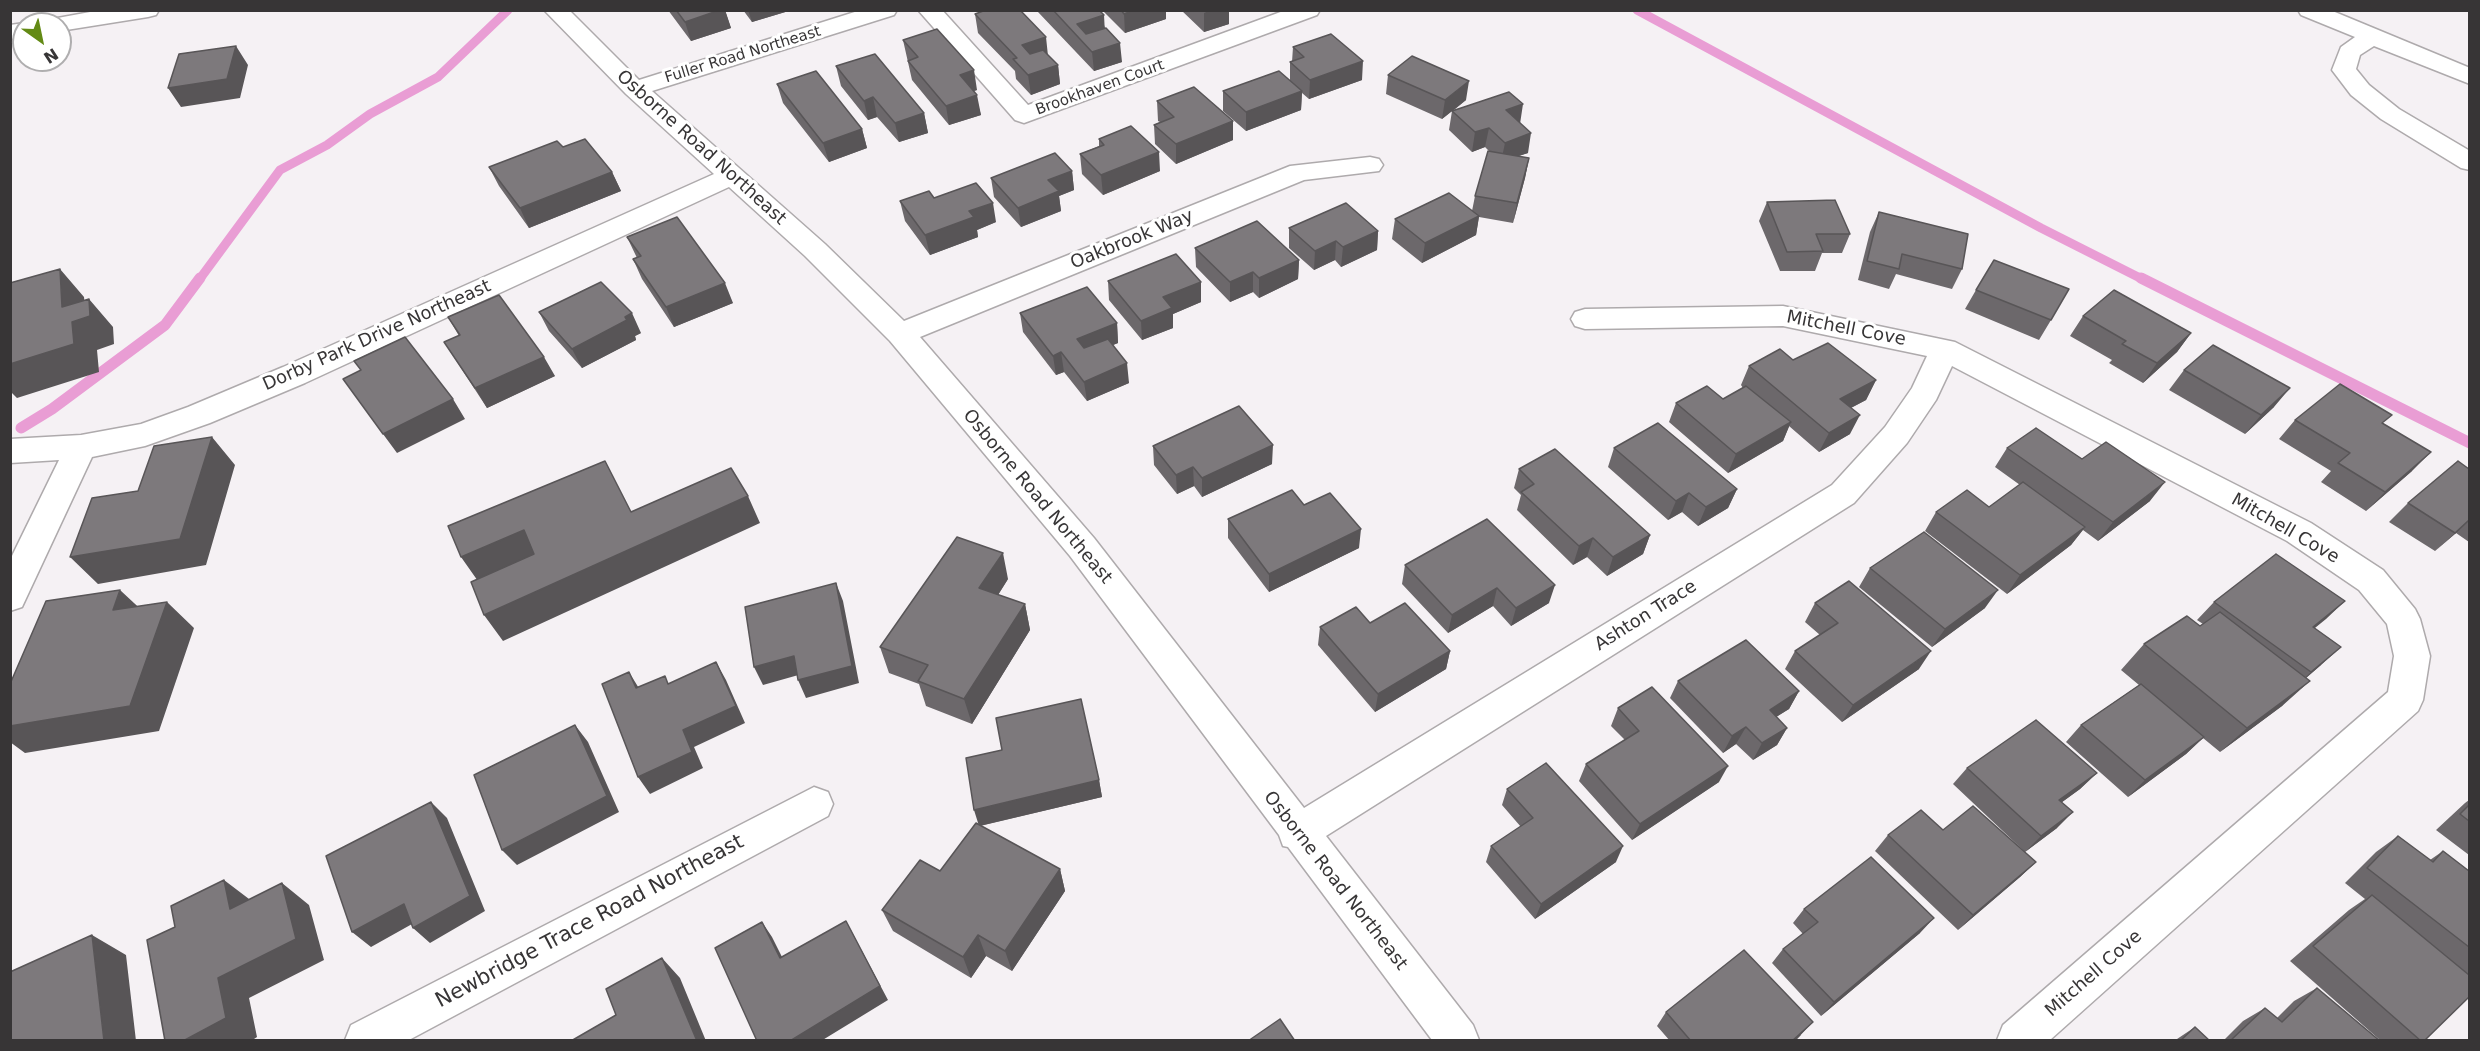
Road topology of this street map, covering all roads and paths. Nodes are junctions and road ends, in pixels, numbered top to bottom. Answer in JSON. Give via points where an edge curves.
{"nodes":[{"id":1,"x":148,"y":10,"type":"edge"},
{"id":2,"x":885,"y":10,"type":"edge"},
{"id":3,"x":929,"y":10,"type":"edge"},
{"id":4,"x":1309,"y":10,"type":"edge"},
{"id":5,"x":2309,"y":10,"type":"edge"},
{"id":6,"x":555,"y":11,"type":"edge"},
{"id":7,"x":72,"y":22,"type":"edge"},
{"id":8,"x":2371,"y":38,"type":"junction"},
{"id":9,"x":2469,"y":77,"type":"edge"},
{"id":10,"x":635,"y":89,"type":"junction"},
{"id":11,"x":2469,"y":162,"type":"edge"},
{"id":12,"x":1370,"y":165,"type":"dead end"},
{"id":13,"x":731,"y":176,"type":"junction"},
{"id":14,"x":1584,"y":319,"type":"dead end"},
{"id":15,"x":900,"y":334,"type":"junction"},
{"id":16,"x":1945,"y":349,"type":"junction"},
{"id":17,"x":81,"y":447,"type":"junction"},
{"id":18,"x":10,"y":451,"type":"edge"},
{"id":19,"x":10,"y":597,"type":"edge"},
{"id":20,"x":814,"y":804,"type":"dead end"},
{"id":21,"x":1297,"y":832,"type":"junction"},
{"id":22,"x":366,"y":1041,"type":"edge"},
{"id":23,"x":1458,"y":1041,"type":"edge"},
{"id":24,"x":2018,"y":1041,"type":"edge"}],
"edges":[{"from":1,"to":7,"type":"street"},
{"from":2,"to":10,"type":"street","name":"Fuller Road Northeast"},
{"from":3,"to":4,"type":"street","name":"Brookhaven Court","via":[[1024,115]]},
{"from":5,"to":8,"type":"street"},
{"from":6,"to":10,"type":"street","name":"Osborne Road Northeast"},
{"from":8,"to":9,"type":"street"},
{"from":8,"to":11,"type":"street","via":[[2349,52],[2344,70],[2360,90],[2390,114]]},
{"from":10,"to":13,"type":"street","name":"Osborne Road Northeast"},
{"from":12,"to":15,"type":"street","name":"Oakbrook Way","via":[[1299,172]]},
{"from":13,"to":15,"type":"street","name":"Osborne Road Northeast","via":[[815,250]]},
{"from":13,"to":17,"type":"street","name":"Dorby Park Drive Northeast","via":[[199,415],[145,435]]},
{"from":14,"to":16,"type":"street","name":"Mitchell Cove","via":[[1783,316]]},
{"from":15,"to":21,"type":"street","name":"Osborne Road Northeast","via":[[1082,547]]},
{"from":16,"to":21,"type":"street","name":"Ashton Trace","via":[[1925,392],[1896,435],[1843,494]]},
{"from":16,"to":24,"type":"street","name":"Mitchell Cove","via":[[2299,532],[2371,580],[2403,619],[2412,656],[2405,700]]},
{"from":17,"to":18,"type":"street","name":"Dorby Park Drive Northeast"},
{"from":17,"to":19,"type":"street"},
{"from":20,"to":22,"type":"street","name":"Newbridge Trace Road Northeast"},
{"from":21,"to":23,"type":"street","name":"Osborne Road Northeast"}]}
